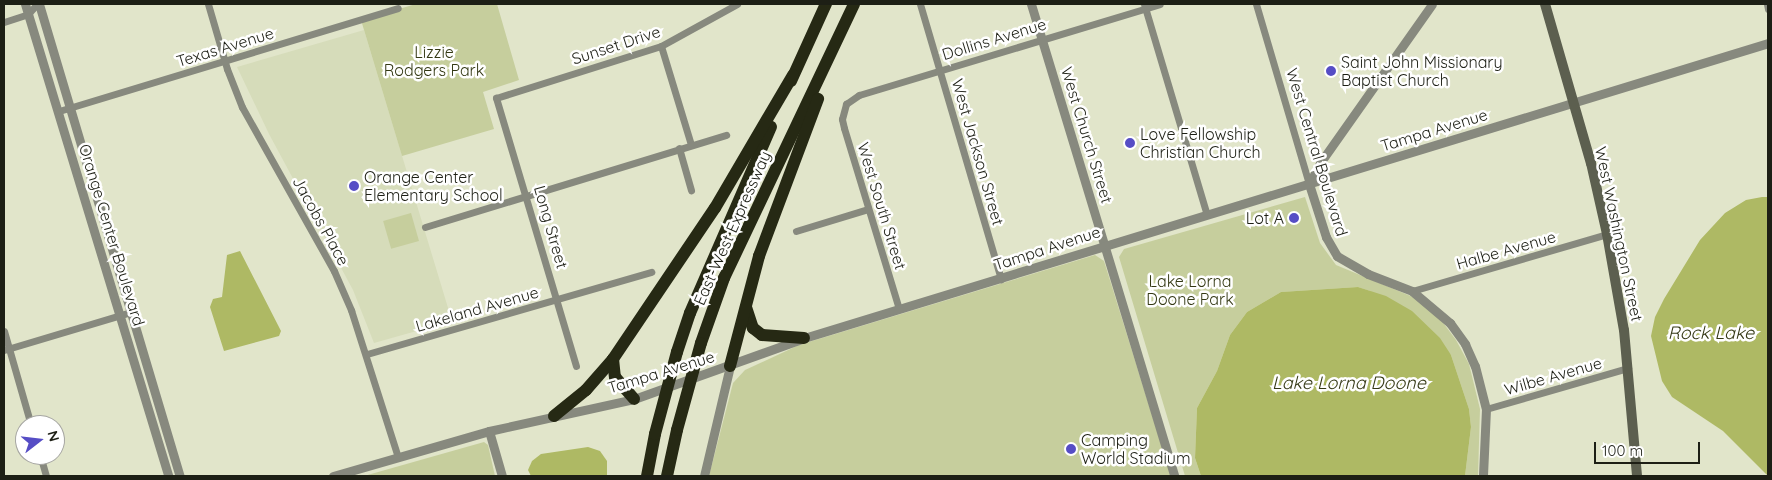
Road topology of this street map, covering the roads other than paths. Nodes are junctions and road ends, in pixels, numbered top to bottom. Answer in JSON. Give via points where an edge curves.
{"nodes":[{"id":1,"x":25,"y":4,"type":"edge"},
{"id":2,"x":38,"y":4,"type":"edge"},
{"id":3,"x":208,"y":4,"type":"edge"},
{"id":4,"x":737,"y":4,"type":"edge"},
{"id":5,"x":826,"y":4,"type":"edge"},
{"id":6,"x":854,"y":4,"type":"edge"},
{"id":7,"x":920,"y":4,"type":"edge"},
{"id":8,"x":1031,"y":4,"type":"edge"},
{"id":9,"x":1160,"y":4,"type":"edge"},
{"id":10,"x":1256,"y":4,"type":"edge"},
{"id":11,"x":1432,"y":4,"type":"edge"},
{"id":12,"x":1545,"y":4,"type":"edge"},
{"id":13,"x":1767,"y":4,"type":"edge"},
{"id":14,"x":396,"y":6,"type":"edge"},
{"id":15,"x":1145,"y":6,"type":"edge"},
{"id":16,"x":1768,"y":9,"type":"edge"},
{"id":17,"x":28,"y":14,"type":"junction"},
{"id":18,"x":4,"y":22,"type":"edge"},
{"id":19,"x":1042,"y":39,"type":"junction"},
{"id":20,"x":1768,"y":43,"type":"edge"},
{"id":21,"x":661,"y":46,"type":"junction"},
{"id":22,"x":225,"y":61,"type":"junction"},
{"id":23,"x":826,"y":68,"type":"junction"},
{"id":24,"x":940,"y":70,"type":"junction"},
{"id":25,"x":793,"y":75,"type":"junction"},
{"id":26,"x":496,"y":98,"type":"joint"},
{"id":27,"x":1575,"y":103,"type":"junction"},
{"id":28,"x":71,"y":108,"type":"junction"},
{"id":29,"x":59,"y":111,"type":"junction"},
{"id":30,"x":843,"y":111,"type":"joint"},
{"id":31,"x":726,"y":135,"type":"dead end"},
{"id":32,"x":691,"y":145,"type":"junction"},
{"id":33,"x":679,"y":148,"type":"junction"},
{"id":34,"x":1309,"y":184,"type":"junction"},
{"id":35,"x":691,"y":190,"type":"dead end"},
{"id":36,"x":526,"y":195,"type":"junction"},
{"id":37,"x":868,"y":209,"type":"junction"},
{"id":38,"x":1207,"y":215,"type":"junction"},
{"id":39,"x":425,"y":226,"type":"dead end"},
{"id":40,"x":796,"y":231,"type":"dead end"},
{"id":41,"x":1607,"y":234,"type":"junction"},
{"id":42,"x":1104,"y":246,"type":"junction"},
{"id":43,"x":651,"y":272,"type":"dead end"},
{"id":44,"x":1001,"y":278,"type":"junction"},
{"id":45,"x":1412,"y":291,"type":"junction"},
{"id":46,"x":556,"y":300,"type":"junction"},
{"id":47,"x":746,"y":307,"type":"junction"},
{"id":48,"x":899,"y":309,"type":"junction"},
{"id":49,"x":131,"y":312,"type":"junction"},
{"id":50,"x":120,"y":315,"type":"junction"},
{"id":51,"x":4,"y":331,"type":"edge"},
{"id":52,"x":804,"y":338,"type":"junction"},
{"id":53,"x":6,"y":350,"type":"edge"},
{"id":54,"x":367,"y":354,"type":"junction"},
{"id":55,"x":613,"y":360,"type":"junction"},
{"id":56,"x":576,"y":366,"type":"dead end"},
{"id":57,"x":730,"y":366,"type":"junction"},
{"id":58,"x":1628,"y":368,"type":"junction"},
{"id":59,"x":634,"y":399,"type":"junction"},
{"id":60,"x":158,"y":400,"type":"junction"},
{"id":61,"x":147,"y":404,"type":"junction"},
{"id":62,"x":1486,"y":409,"type":"junction"},
{"id":63,"x":28,"y":415,"type":"edge"},
{"id":64,"x":554,"y":416,"type":"junction"},
{"id":65,"x":489,"y":431,"type":"junction"},
{"id":66,"x":398,"y":457,"type":"junction"},
{"id":67,"x":168,"y":476,"type":"edge"},
{"id":68,"x":180,"y":476,"type":"edge"},
{"id":69,"x":333,"y":476,"type":"edge"},
{"id":70,"x":502,"y":476,"type":"edge"},
{"id":71,"x":647,"y":476,"type":"edge"},
{"id":72,"x":667,"y":476,"type":"edge"},
{"id":73,"x":704,"y":476,"type":"edge"},
{"id":74,"x":1174,"y":476,"type":"edge"},
{"id":75,"x":1483,"y":476,"type":"edge"},
{"id":76,"x":1637,"y":476,"type":"edge"}],
"edges":[{"from":1,"to":17,"type":"street","name":"Orange Center Boulevard"},
{"from":2,"to":17,"type":"street"},
{"from":2,"to":28,"type":"street","name":"Orange Center Boulevard"},
{"from":3,"to":22,"type":"street","name":"Jacobs Place"},
{"from":4,"to":21,"type":"street","name":"Sunset Drive"},
{"from":5,"to":25,"type":"highway","name":"East-West Expressway"},
{"from":6,"to":23,"type":"highway","name":"East-West Expressway"},
{"from":7,"to":24,"type":"street","name":"West Jackson Street"},
{"from":8,"to":19,"type":"street","name":"West Church Street"},
{"from":9,"to":15,"type":"street","name":"Dollins Avenue"},
{"from":10,"to":34,"type":"street","name":"West Central Boulevard"},
{"from":11,"to":34,"type":"street","via":[[1320,163]]},
{"from":12,"to":27,"type":"main road","name":"West Washington Street"},
{"from":13,"to":16,"type":"street"},
{"from":14,"to":22,"type":"street","name":"Texas Avenue"},
{"from":15,"to":19,"type":"street","name":"Dollins Avenue"},
{"from":15,"to":38,"type":"street"},
{"from":17,"to":18,"type":"street"},
{"from":17,"to":29,"type":"street","name":"Orange Center Boulevard"},
{"from":19,"to":24,"type":"street","name":"Dollins Avenue"},
{"from":19,"to":42,"type":"street","name":"West Church Street"},
{"from":20,"to":27,"type":"street","name":"Tampa Avenue"},
{"from":21,"to":26,"type":"street","name":"Sunset Drive"},
{"from":21,"to":32,"type":"street"},
{"from":22,"to":28,"type":"street","name":"Texas Avenue"},
{"from":22,"to":54,"type":"street","name":"Jacobs Place","via":[[242,107],[334,271]]},
{"from":23,"to":47,"type":"highway","via":[[822,90],[775,209]]},
{"from":23,"to":72,"type":"highway","name":"East-West Expressway","bridge":true,"via":[[724,278],[701,342]]},
{"from":24,"to":30,"type":"street","name":"Dollins Avenue","via":[[859,95]]},
{"from":24,"to":44,"type":"street","name":"West Jackson Street"},
{"from":25,"to":55,"type":"highway","via":[[715,208]]},
{"from":25,"to":71,"type":"highway","name":"East-West Expressway","bridge":true,"via":[[690,313],[655,434]]},
{"from":26,"to":36,"type":"street","name":"Long Street"},
{"from":27,"to":34,"type":"street","name":"Tampa Avenue"},
{"from":27,"to":41,"type":"main road","name":"West Washington Street"},
{"from":28,"to":29,"type":"street","name":"Texas Avenue"},
{"from":28,"to":49,"type":"street","name":"Orange Center Boulevard"},
{"from":29,"to":50,"type":"street","name":"Orange Center Boulevard"},
{"from":30,"to":37,"type":"street","name":"West South Street","via":[[844,128]]},
{"from":31,"to":32,"type":"street"},
{"from":32,"to":33,"type":"street"},
{"from":33,"to":35,"type":"street"},
{"from":33,"to":36,"type":"street"},
{"from":34,"to":38,"type":"street","name":"Tampa Avenue"},
{"from":34,"to":45,"type":"street","name":"West Central Boulevard","via":[[1326,237],[1337,256],[1361,270]]},
{"from":36,"to":39,"type":"street"},
{"from":36,"to":46,"type":"street","name":"Long Street"},
{"from":37,"to":40,"type":"street"},
{"from":37,"to":48,"type":"street","name":"West South Street"},
{"from":38,"to":42,"type":"street","name":"Tampa Avenue"},
{"from":41,"to":45,"type":"street","name":"Halbe Avenue"},
{"from":41,"to":58,"type":"main road","name":"West Washington Street"},
{"from":42,"to":44,"type":"street","name":"Tampa Avenue"},
{"from":42,"to":74,"type":"street","name":"West Church Street"},
{"from":43,"to":46,"type":"street","name":"Lakeland Avenue"},
{"from":44,"to":48,"type":"street","name":"Tampa Avenue"},
{"from":45,"to":62,"type":"street","name":"West Central Boulevard","via":[[1450,323],[1465,344],[1475,366]]},
{"from":46,"to":54,"type":"street","name":"Lakeland Avenue"},
{"from":46,"to":56,"type":"street","name":"Long Street"},
{"from":47,"to":52,"type":"highway","via":[[753,328],[762,335]]},
{"from":47,"to":57,"type":"highway"},
{"from":48,"to":52,"type":"street","name":"Tampa Avenue"},
{"from":49,"to":50,"type":"street"},
{"from":49,"to":60,"type":"street","name":"Orange Center Boulevard"},
{"from":50,"to":53,"type":"street"},
{"from":50,"to":61,"type":"street","name":"Orange Center Boulevard"},
{"from":51,"to":53,"type":"street"},
{"from":52,"to":57,"type":"street","name":"Tampa Avenue"},
{"from":53,"to":63,"type":"street"},
{"from":54,"to":66,"type":"street","name":"Jacobs Place"},
{"from":55,"to":59,"type":"highway","via":[[615,377]]},
{"from":55,"to":64,"type":"highway","via":[[586,390]]},
{"from":57,"to":59,"type":"street","name":"Tampa Avenue"},
{"from":57,"to":73,"type":"street"},
{"from":58,"to":62,"type":"street","name":"Wilbe Avenue"},
{"from":58,"to":76,"type":"main road","name":"West Washington Street"},
{"from":59,"to":64,"type":"street","name":"Tampa Avenue"},
{"from":60,"to":61,"type":"street"},
{"from":60,"to":68,"type":"street","name":"Orange Center Boulevard"},
{"from":61,"to":67,"type":"street","name":"Orange Center Boulevard"},
{"from":62,"to":75,"type":"street","name":"West Central Boulevard"},
{"from":64,"to":65,"type":"street","name":"Tampa Avenue"},
{"from":65,"to":66,"type":"street","name":"Tampa Avenue"},
{"from":65,"to":70,"type":"street"},
{"from":66,"to":69,"type":"street","name":"Tampa Avenue"}]}
